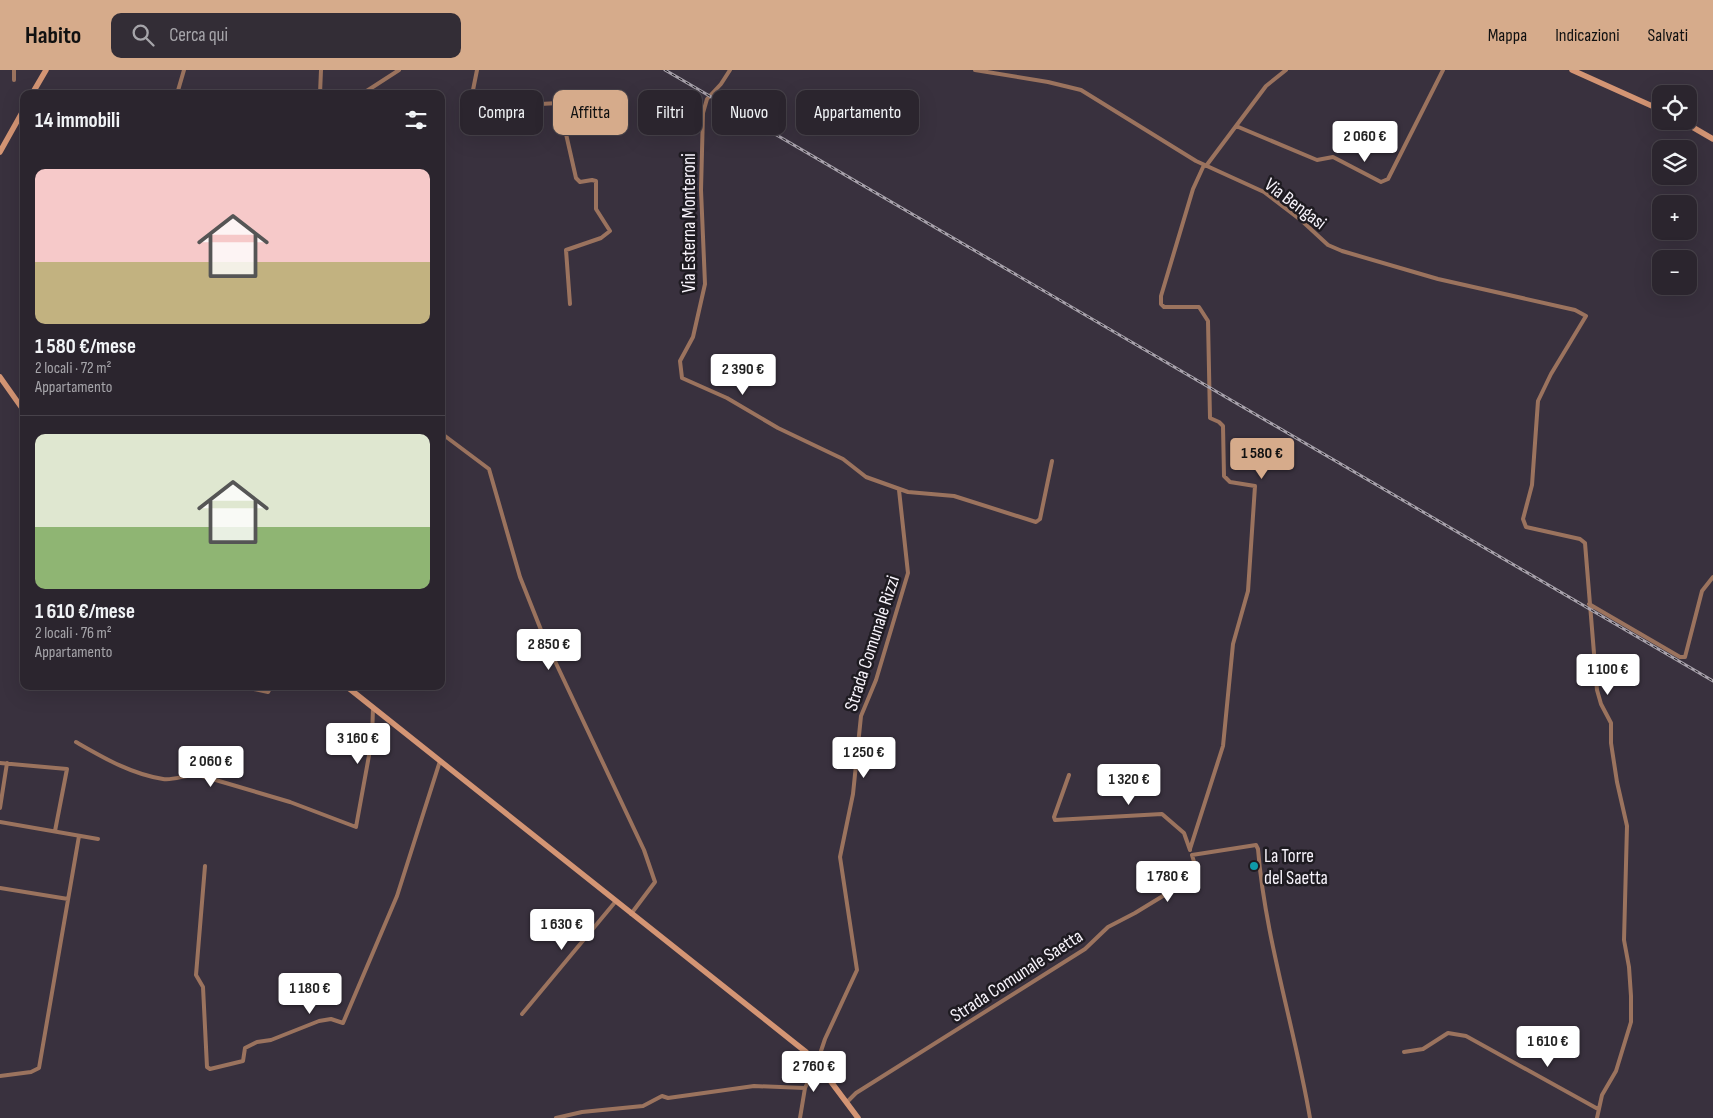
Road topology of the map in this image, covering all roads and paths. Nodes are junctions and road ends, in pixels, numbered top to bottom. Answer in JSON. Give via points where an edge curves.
{"nodes":[{"id":1,"x":14,"y":70,"type":"edge"},
{"id":2,"x":46,"y":70,"type":"edge"},
{"id":3,"x":184,"y":70,"type":"edge"},
{"id":4,"x":321,"y":70,"type":"edge"},
{"id":5,"x":399,"y":70,"type":"edge"},
{"id":6,"x":477,"y":70,"type":"edge"},
{"id":7,"x":730,"y":70,"type":"edge"},
{"id":8,"x":975,"y":70,"type":"edge"},
{"id":9,"x":1286,"y":70,"type":"edge"},
{"id":10,"x":1443,"y":70,"type":"edge"},
{"id":11,"x":1572,"y":70,"type":"edge"},
{"id":12,"x":14,"y":80,"type":"dead end"},
{"id":13,"x":34,"y":90,"type":"edge"},
{"id":14,"x":178,"y":90,"type":"edge"},
{"id":15,"x":320,"y":90,"type":"edge"},
{"id":16,"x":368,"y":90,"type":"edge"},
{"id":17,"x":1652,"y":106,"type":"edge"},
{"id":18,"x":20,"y":116,"type":"edge"},
{"id":19,"x":1236,"y":126,"type":"junction"},
{"id":20,"x":1697,"y":130,"type":"edge"},
{"id":21,"x":1713,"y":140,"type":"edge"},
{"id":22,"x":0,"y":152,"type":"edge"},
{"id":23,"x":1205,"y":166,"type":"junction"},
{"id":24,"x":570,"y":304,"type":"dead end"},
{"id":25,"x":0,"y":377,"type":"edge"},
{"id":26,"x":20,"y":405,"type":"edge"},
{"id":27,"x":445,"y":436,"type":"edge"},
{"id":28,"x":1052,"y":461,"type":"dead end"},
{"id":29,"x":900,"y":490,"type":"junction"},
{"id":30,"x":1713,"y":577,"type":"edge"},
{"id":31,"x":1589,"y":604,"type":"junction"},
{"id":32,"x":255,"y":690,"type":"edge"},
{"id":33,"x":269,"y":690,"type":"edge"},
{"id":34,"x":351,"y":690,"type":"edge"},
{"id":35,"x":373,"y":708,"type":"junction"},
{"id":36,"x":76,"y":742,"type":"dead end"},
{"id":37,"x":440,"y":761,"type":"junction"},
{"id":38,"x":0,"y":763,"type":"edge"},
{"id":39,"x":7,"y":764,"type":"junction"},
{"id":40,"x":1069,"y":775,"type":"dead end"},
{"id":41,"x":0,"y":808,"type":"edge"},
{"id":42,"x":0,"y":822,"type":"edge"},
{"id":43,"x":55,"y":832,"type":"junction"},
{"id":44,"x":79,"y":836,"type":"junction"},
{"id":45,"x":98,"y":839,"type":"dead end"},
{"id":46,"x":1190,"y":849,"type":"junction"},
{"id":47,"x":1192,"y":855,"type":"junction"},
{"id":48,"x":205,"y":866,"type":"dead end"},
{"id":49,"x":0,"y":888,"type":"edge"},
{"id":50,"x":68,"y":899,"type":"junction"},
{"id":51,"x":616,"y":901,"type":"junction"},
{"id":52,"x":631,"y":914,"type":"junction"},
{"id":53,"x":522,"y":1014,"type":"dead end"},
{"id":54,"x":1404,"y":1052,"type":"dead end"},
{"id":55,"x":817,"y":1062,"type":"junction"},
{"id":56,"x":0,"y":1076,"type":"edge"},
{"id":57,"x":805,"y":1088,"type":"junction"},
{"id":58,"x":847,"y":1102,"type":"junction"},
{"id":59,"x":1598,"y":1108,"type":"junction"},
{"id":60,"x":556,"y":1118,"type":"edge"},
{"id":61,"x":800,"y":1118,"type":"edge"},
{"id":62,"x":858,"y":1118,"type":"edge"},
{"id":63,"x":1310,"y":1118,"type":"edge"},
{"id":64,"x":1597,"y":1118,"type":"edge"}],
"edges":[{"from":1,"to":12,"type":"street"},
{"from":2,"to":13,"type":"street"},
{"from":3,"to":14,"type":"street"},
{"from":4,"to":15,"type":"street"},
{"from":5,"to":16,"type":"street"},
{"from":6,"to":24,"type":"street","via":[[472,95],[474,104],[526,122],[540,104],[558,103],[576,178],[580,182],[596,181],[596,209],[610,231],[601,238],[566,250]]},
{"from":7,"to":29,"type":"street","name":"Via Esterna Monteroni","via":[[707,99],[703,113],[701,190],[705,284],[693,337],[680,361],[682,378],[843,459],[866,477]]},
{"from":8,"to":23,"type":"street","name":"Via Bengasi","via":[[1081,90]]},
{"from":9,"to":19,"type":"street","via":[[1266,86]]},
{"from":10,"to":19,"type":"street","via":[[1388,179],[1381,182],[1333,157],[1317,160]]},
{"from":11,"to":17,"type":"street"},
{"from":18,"to":22,"type":"street"},
{"from":19,"to":23,"type":"street"},
{"from":20,"to":21,"type":"street"},
{"from":23,"to":31,"type":"street","name":"Via Bengasi","via":[[1264,192],[1328,245],[1342,251],[1438,279],[1575,310],[1586,316],[1538,401],[1532,485],[1523,519],[1526,527],[1584,540]]},
{"from":23,"to":46,"type":"street","via":[[1193,189],[1161,304],[1164,307],[1199,307],[1205,315],[1208,321],[1210,418],[1223,426],[1224,476],[1230,482],[1255,486],[1248,591],[1233,644],[1223,746]]},
{"from":25,"to":26,"type":"street"},
{"from":27,"to":52,"type":"street","via":[[489,469],[520,577],[545,640],[644,850],[655,882]]},
{"from":28,"to":29,"type":"street","name":"Via Esterna Monteroni","via":[[1040,519],[1036,522],[954,496]]},
{"from":29,"to":55,"type":"street","name":"Strada Comunale Rizzi","via":[[908,578],[876,680],[861,716],[853,794],[840,857],[857,970],[824,1039]]},
{"from":30,"to":31,"type":"street","via":[[1702,591],[1685,658]]},
{"from":31,"to":59,"type":"street","via":[[1597,690],[1611,723],[1616,774],[1627,826],[1624,940],[1630,967],[1631,996],[1631,1022],[1623,1050]]},
{"from":32,"to":33,"type":"street"},
{"from":34,"to":35,"type":"street"},
{"from":35,"to":36,"type":"street","via":[[372,738],[356,827],[290,802],[198,775],[163,779],[126,769]]},
{"from":35,"to":37,"type":"street"},
{"from":37,"to":48,"type":"street","via":[[397,896],[344,1023],[326,1019],[271,1040],[257,1042],[245,1048],[243,1061],[210,1069],[207,1067],[203,987],[196,975]]},
{"from":37,"to":51,"type":"street"},
{"from":38,"to":39,"type":"street"},
{"from":39,"to":41,"type":"street"},
{"from":39,"to":43,"type":"street","via":[[67,769]]},
{"from":40,"to":46,"type":"street","via":[[1055,820],[1162,814],[1184,833]]},
{"from":42,"to":43,"type":"street"},
{"from":43,"to":44,"type":"street"},
{"from":44,"to":45,"type":"street"},
{"from":44,"to":50,"type":"street"},
{"from":46,"to":47,"type":"street"},
{"from":47,"to":58,"type":"street","name":"Strada Comunale Saetta","via":[[1197,872],[1194,877],[1108,927],[1085,949],[856,1093]]},
{"from":47,"to":63,"type":"street","via":[[1258,846],[1265,897]]},
{"from":49,"to":50,"type":"street"},
{"from":50,"to":56,"type":"street","via":[[39,1068]]},
{"from":51,"to":52,"type":"street"},
{"from":51,"to":53,"type":"street"},
{"from":52,"to":55,"type":"street"},
{"from":54,"to":59,"type":"street","via":[[1423,1049],[1448,1033],[1466,1036]]},
{"from":55,"to":57,"type":"street","name":"Strada Comunale Rizzi"},
{"from":55,"to":58,"type":"street"},
{"from":57,"to":60,"type":"street","via":[[754,1086],[668,1098],[662,1096],[643,1106]]},
{"from":57,"to":61,"type":"street","name":"Strada Comunale Rizzi"},
{"from":58,"to":62,"type":"street"},
{"from":59,"to":64,"type":"street"}]}
